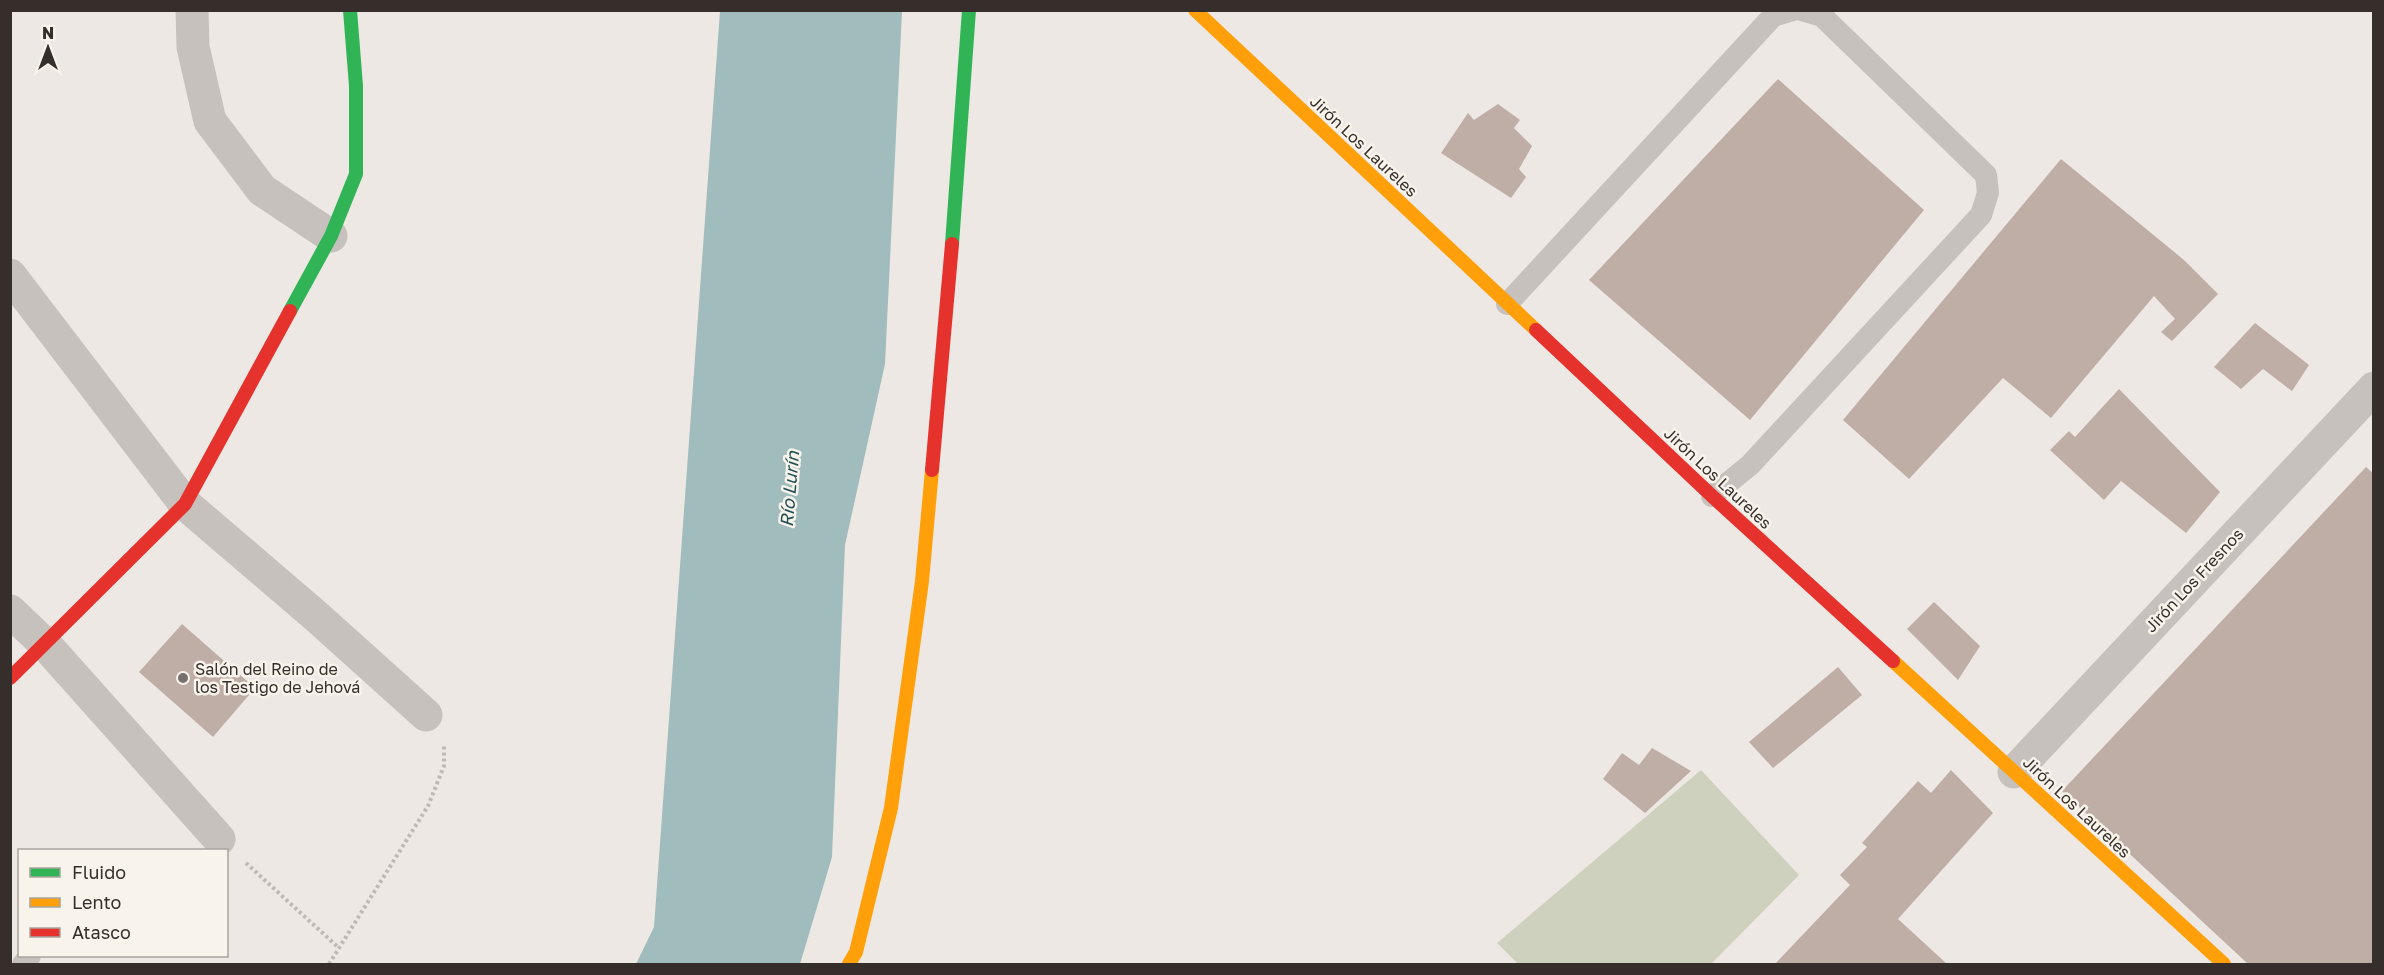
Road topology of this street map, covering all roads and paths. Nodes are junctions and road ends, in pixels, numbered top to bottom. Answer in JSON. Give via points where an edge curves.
{"nodes":[{"id":1,"x":192,"y":10,"type":"edge"},
{"id":2,"x":350,"y":10,"type":"edge"},
{"id":3,"x":969,"y":10,"type":"edge"},
{"id":4,"x":1195,"y":10,"type":"edge"},
{"id":5,"x":1792,"y":10,"type":"edge"},
{"id":6,"x":1801,"y":10,"type":"edge"},
{"id":7,"x":331,"y":236,"type":"junction"},
{"id":8,"x":10,"y":275,"type":"edge"},
{"id":9,"x":1507,"y":304,"type":"junction"},
{"id":10,"x":2373,"y":388,"type":"edge"},
{"id":11,"x":1712,"y":496,"type":"junction"},
{"id":12,"x":185,"y":504,"type":"junction"},
{"id":13,"x":10,"y":611,"type":"edge"},
{"id":14,"x":45,"y":644,"type":"junction"},
{"id":15,"x":10,"y":678,"type":"edge"},
{"id":16,"x":426,"y":715,"type":"joint"},
{"id":17,"x":2014,"y":771,"type":"junction"},
{"id":18,"x":219,"y":838,"type":"joint"},
{"id":19,"x":339,"y":948,"type":"junction"},
{"id":20,"x":329,"y":964,"type":"edge"},
{"id":21,"x":849,"y":964,"type":"edge"},
{"id":22,"x":2224,"y":964,"type":"edge"}],
"edges":[{"from":1,"to":7,"type":"street","via":[[193,47],[210,121],[262,190]]},
{"from":2,"to":7,"type":"street","via":[[356,86],[356,174]]},
{"from":3,"to":21,"type":"street","via":[[922,581],[891,808],[856,952]]},
{"from":4,"to":9,"type":"street","name":"Jirón Los Laureles"},
{"from":5,"to":9,"type":"lane","via":[[1773,16]]},
{"from":6,"to":11,"type":"lane","via":[[1822,16],[1986,175],[1988,193],[1981,215],[1750,465]]},
{"from":7,"to":12,"type":"street"},
{"from":8,"to":12,"type":"street"},
{"from":9,"to":11,"type":"street","name":"Jirón Los Laureles"},
{"from":10,"to":17,"type":"street","name":"Jirón Los Fresnos"},
{"from":11,"to":17,"type":"street","name":"Jirón Los Laureles"},
{"from":12,"to":14,"type":"street"},
{"from":12,"to":16,"type":"street"},
{"from":13,"to":14,"type":"street"},
{"from":14,"to":15,"type":"street"},
{"from":14,"to":18,"type":"street"},
{"from":16,"to":19,"type":"path","via":[[444,739],[444,766],[428,806]]},
{"from":17,"to":22,"type":"street","name":"Jirón Los Laureles"},
{"from":18,"to":19,"type":"path"},
{"from":19,"to":20,"type":"path"}]}
